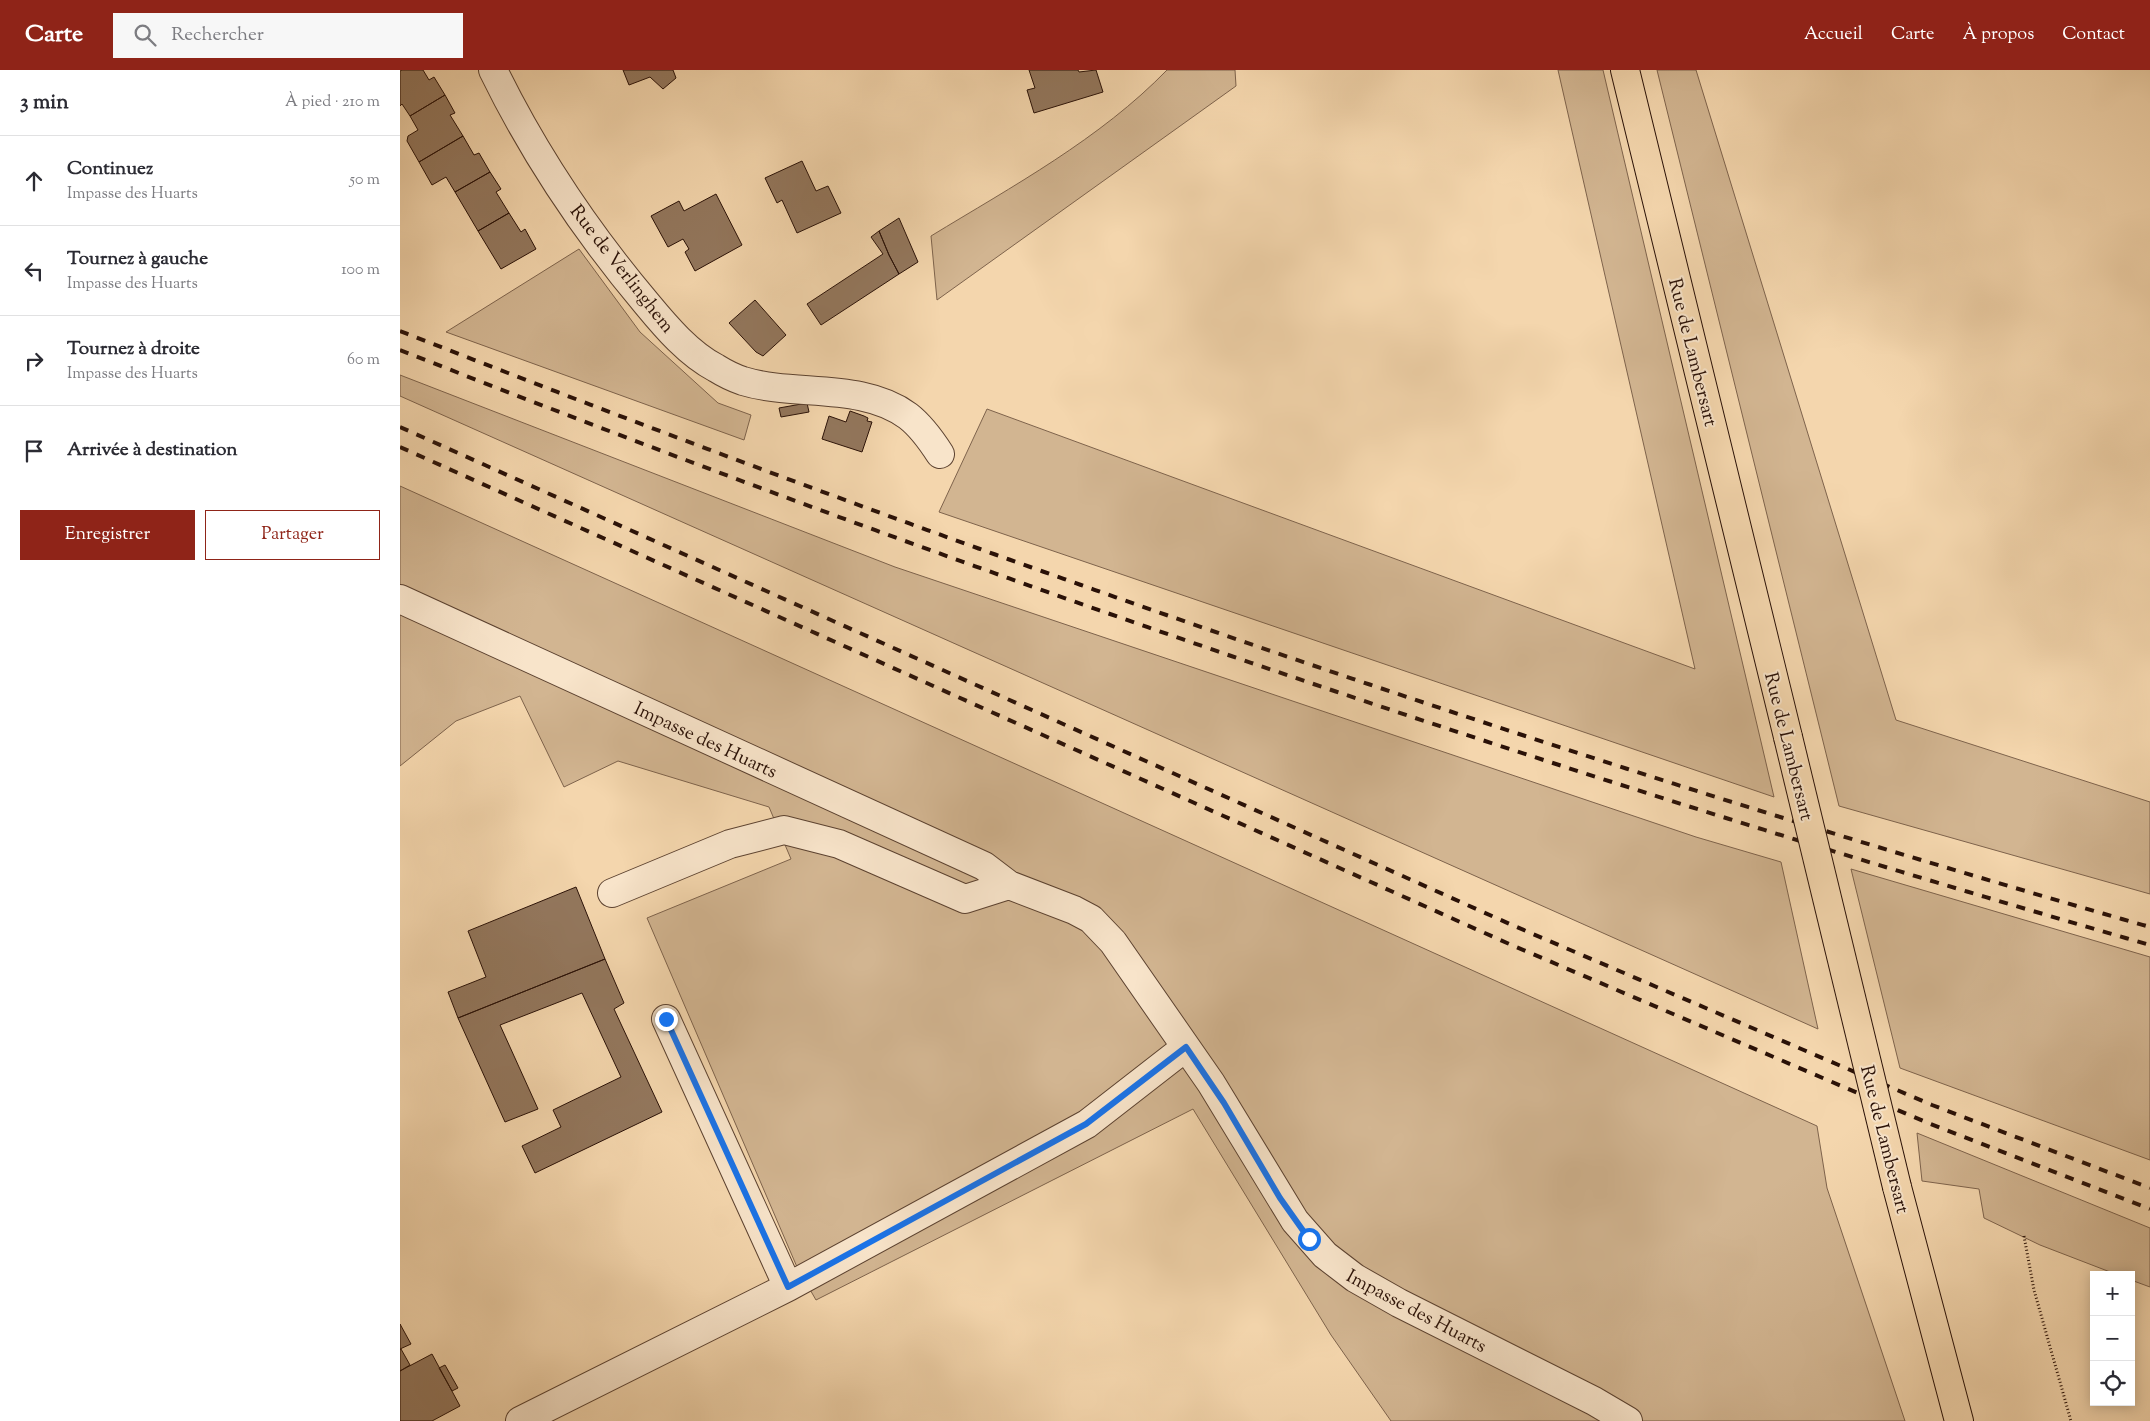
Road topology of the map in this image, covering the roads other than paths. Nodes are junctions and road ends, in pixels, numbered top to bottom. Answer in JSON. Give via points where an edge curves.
{"nodes":[{"id":1,"x":493,"y":70,"type":"edge"},
{"id":2,"x":1625,"y":70,"type":"edge"},
{"id":3,"x":940,"y":454,"type":"dead end"},
{"id":4,"x":400,"y":599,"type":"edge"},
{"id":5,"x":1009,"y":885,"type":"junction"},
{"id":6,"x":612,"y":893,"type":"dead end"},
{"id":7,"x":666,"y":1019,"type":"dead end"},
{"id":8,"x":1186,"y":1047,"type":"junction"},
{"id":9,"x":788,"y":1287,"type":"junction"},
{"id":10,"x":520,"y":1421,"type":"edge"},
{"id":11,"x":1628,"y":1421,"type":"edge"},
{"id":12,"x":1958,"y":1421,"type":"edge"}],
"edges":[{"from":1,"to":3,"type":"street","name":"Rue de Verlinghem","via":[[525,130],[575,208],[661,321],[685,344],[714,367],[742,381],[804,388],[886,404],[908,416]]},
{"from":2,"to":12,"type":"main road","name":"Rue de Lambersart","bridge":true},
{"from":4,"to":5,"type":"street","name":"Impasse des Huarts","via":[[976,862]]},
{"from":5,"to":6,"type":"street","via":[[965,899],[839,844],[784,830],[730,844]]},
{"from":5,"to":8,"type":"street","name":"Impasse des Huarts","via":[[1091,919],[1104,931]]},
{"from":7,"to":9,"type":"street"},
{"from":8,"to":9,"type":"street","via":[[1086,1124]]},
{"from":8,"to":11,"type":"street","name":"Impasse des Huarts","via":[[1295,1221],[1325,1255],[1355,1278],[1398,1303]]},
{"from":9,"to":10,"type":"street"}]}
